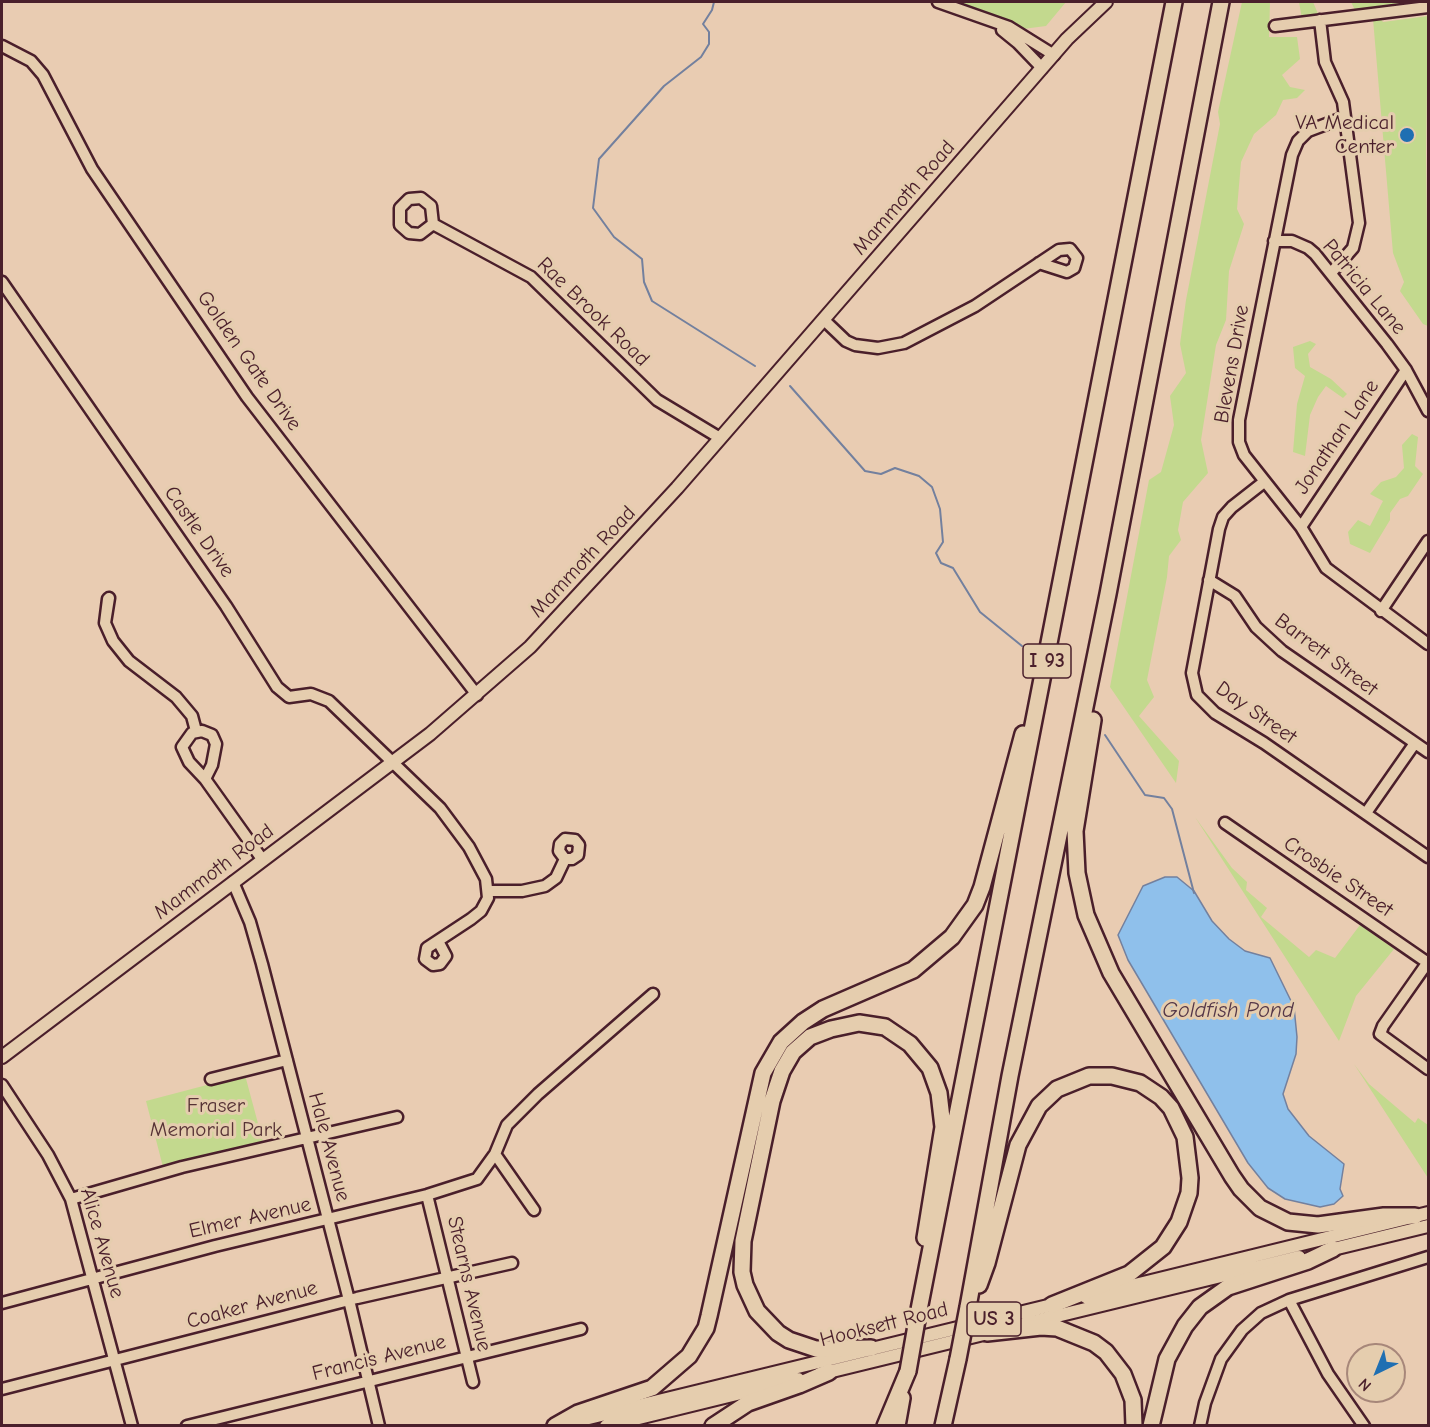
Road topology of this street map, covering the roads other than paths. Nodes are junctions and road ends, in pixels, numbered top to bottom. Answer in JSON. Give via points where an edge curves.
{"nodes":[{"id":1,"x":938,"y":2,"type":"edge"},
{"id":2,"x":1106,"y":2,"type":"edge"},
{"id":3,"x":1174,"y":2,"type":"edge"},
{"id":4,"x":1221,"y":2,"type":"edge"},
{"id":5,"x":1428,"y":7,"type":"edge"},
{"id":6,"x":984,"y":18,"type":"junction"},
{"id":7,"x":1320,"y":20,"type":"junction"},
{"id":8,"x":1275,"y":26,"type":"dead end"},
{"id":9,"x":2,"y":46,"type":"edge"},
{"id":10,"x":1054,"y":55,"type":"junction"},
{"id":11,"x":1042,"y":68,"type":"junction"},
{"id":12,"x":1345,"y":117,"type":"junction"},
{"id":13,"x":434,"y":224,"type":"dead end"},
{"id":14,"x":1274,"y":241,"type":"junction"},
{"id":15,"x":1039,"y":263,"type":"dead end"},
{"id":16,"x":1331,"y":273,"type":"junction"},
{"id":17,"x":2,"y":282,"type":"edge"},
{"id":18,"x":824,"y":320,"type":"junction"},
{"id":19,"x":1406,"y":370,"type":"junction"},
{"id":20,"x":1428,"y":411,"type":"edge"},
{"id":21,"x":720,"y":438,"type":"junction"},
{"id":22,"x":1264,"y":482,"type":"junction"},
{"id":23,"x":1301,"y":527,"type":"junction"},
{"id":24,"x":1428,"y":541,"type":"edge"},
{"id":25,"x":1209,"y":580,"type":"junction"},
{"id":26,"x":1108,"y":594,"type":"junction"},
{"id":27,"x":1381,"y":611,"type":"junction"},
{"id":28,"x":105,"y":623,"type":"dead end"},
{"id":29,"x":1428,"y":644,"type":"edge"},
{"id":30,"x":1043,"y":680,"type":"junction"},
{"id":31,"x":477,"y":695,"type":"junction"},
{"id":32,"x":196,"y":731,"type":"junction"},
{"id":33,"x":1415,"y":743,"type":"junction"},
{"id":34,"x":1428,"y":752,"type":"edge"},
{"id":35,"x":392,"y":763,"type":"junction"},
{"id":36,"x":206,"y":779,"type":"junction"},
{"id":37,"x":1366,"y":813,"type":"junction"},
{"id":38,"x":1225,"y":823,"type":"dead end"},
{"id":39,"x":1428,"y":857,"type":"edge"},
{"id":40,"x":262,"y":859,"type":"junction"},
{"id":41,"x":565,"y":859,"type":"dead end"},
{"id":42,"x":233,"y":882,"type":"junction"},
{"id":43,"x":489,"y":891,"type":"junction"},
{"id":44,"x":438,"y":941,"type":"dead end"},
{"id":45,"x":1428,"y":962,"type":"edge"},
{"id":46,"x":653,"y":994,"type":"dead end"},
{"id":47,"x":2,"y":1057,"type":"edge"},
{"id":48,"x":287,"y":1060,"type":"junction"},
{"id":49,"x":1428,"y":1069,"type":"edge"},
{"id":50,"x":211,"y":1079,"type":"dead end"},
{"id":51,"x":2,"y":1085,"type":"edge"},
{"id":52,"x":397,"y":1117,"type":"dead end"},
{"id":53,"x":306,"y":1138,"type":"junction"},
{"id":54,"x":495,"y":1154,"type":"junction"},
{"id":55,"x":427,"y":1195,"type":"junction"},
{"id":56,"x":71,"y":1199,"type":"junction"},
{"id":57,"x":534,"y":1210,"type":"dead end"},
{"id":58,"x":1422,"y":1214,"type":"edge"},
{"id":59,"x":328,"y":1220,"type":"junction"},
{"id":60,"x":1428,"y":1226,"type":"edge"},
{"id":61,"x":1333,"y":1249,"type":"junction"},
{"id":62,"x":1428,"y":1257,"type":"edge"},
{"id":63,"x":512,"y":1263,"type":"dead end"},
{"id":64,"x":446,"y":1276,"type":"junction"},
{"id":65,"x":94,"y":1278,"type":"junction"},
{"id":66,"x":924,"y":1289,"type":"junction"},
{"id":67,"x":349,"y":1300,"type":"junction"},
{"id":68,"x":1289,"y":1300,"type":"junction"},
{"id":69,"x":2,"y":1303,"type":"edge"},
{"id":70,"x":1052,"y":1305,"type":"junction"},
{"id":71,"x":968,"y":1307,"type":"junction"},
{"id":72,"x":581,"y":1329,"type":"dead end"},
{"id":73,"x":987,"y":1333,"type":"junction"},
{"id":74,"x":871,"y":1348,"type":"junction"},
{"id":75,"x":465,"y":1356,"type":"junction"},
{"id":76,"x":958,"y":1359,"type":"junction"},
{"id":77,"x":114,"y":1360,"type":"junction"},
{"id":78,"x":829,"y":1371,"type":"junction"},
{"id":79,"x":908,"y":1371,"type":"junction"},
{"id":80,"x":368,"y":1380,"type":"junction"},
{"id":81,"x":473,"y":1383,"type":"dead end"},
{"id":82,"x":2,"y":1389,"type":"edge"},
{"id":83,"x":132,"y":1425,"type":"edge"},
{"id":84,"x":187,"y":1425,"type":"edge"},
{"id":85,"x":379,"y":1425,"type":"edge"},
{"id":86,"x":555,"y":1425,"type":"edge"},
{"id":87,"x":560,"y":1425,"type":"edge"},
{"id":88,"x":606,"y":1425,"type":"edge"},
{"id":89,"x":713,"y":1425,"type":"edge"},
{"id":90,"x":885,"y":1425,"type":"edge"},
{"id":91,"x":897,"y":1425,"type":"edge"},
{"id":92,"x":943,"y":1425,"type":"edge"},
{"id":93,"x":952,"y":1425,"type":"edge"},
{"id":94,"x":1134,"y":1425,"type":"edge"},
{"id":95,"x":1151,"y":1425,"type":"edge"},
{"id":96,"x":1200,"y":1425,"type":"edge"},
{"id":97,"x":1364,"y":1425,"type":"edge"}],
"edges":[{"from":1,"to":6,"type":"street"},
{"from":2,"to":10,"type":"main road","name":"Mammoth Road"},
{"from":3,"to":30,"type":"highway","number":"I 93"},
{"from":4,"to":26,"type":"highway","number":"I 93"},
{"from":5,"to":7,"type":"street"},
{"from":6,"to":10,"type":"street","via":[[1009,27]]},
{"from":6,"to":11,"type":"street","via":[[1018,43]]},
{"from":7,"to":8,"type":"street"},
{"from":7,"to":12,"type":"street","via":[[1325,62],[1339,89]]},
{"from":9,"to":31,"type":"street","name":"Golden Gate Drive","via":[[31,62],[43,75],[92,169],[248,397]]},
{"from":10,"to":11,"type":"main road","name":"Mammoth Road"},
{"from":11,"to":18,"type":"main road","name":"Mammoth Road"},
{"from":12,"to":14,"type":"street","name":"Blevens Drive","via":[[1314,127],[1298,141]]},
{"from":12,"to":16,"type":"street","via":[[1359,228],[1353,248]]},
{"from":13,"to":21,"type":"street","name":"Rae Brook Road","via":[[531,277],[657,400]]},
{"from":14,"to":16,"type":"street","name":"Patricia Lane","via":[[1292,241],[1308,248]]},
{"from":14,"to":22,"type":"street","name":"Blevens Drive","via":[[1238,427],[1241,449]]},
{"from":15,"to":18,"type":"street","via":[[975,306],[904,343],[878,348],[855,345]]},
{"from":16,"to":19,"type":"street","name":"Patricia Lane"},
{"from":17,"to":35,"type":"street","name":"Castle Drive","via":[[226,606],[277,687],[289,697],[321,696]]},
{"from":18,"to":21,"type":"main road","name":"Mammoth Road"},
{"from":19,"to":20,"type":"street","name":"Patricia Lane"},
{"from":19,"to":23,"type":"street","name":"Jonathan Lane"},
{"from":21,"to":31,"type":"main road","name":"Mammoth Road","via":[[589,586]]},
{"from":22,"to":23,"type":"street","name":"Blevens Drive"},
{"from":22,"to":25,"type":"street","name":"Day Street","via":[[1224,517]]},
{"from":23,"to":27,"type":"street","name":"Blevens Drive","via":[[1326,568]]},
{"from":24,"to":27,"type":"street"},
{"from":25,"to":33,"type":"street","name":"Barrett Street","via":[[1235,596],[1256,627],[1282,651]]},
{"from":25,"to":37,"type":"street","name":"Day Street","via":[[1192,673],[1197,695],[1215,713]]},
{"from":26,"to":58,"type":"highway","via":[[1102,665],[1076,831],[1080,893],[1101,954],[1232,1176],[1250,1199],[1272,1215],[1305,1225]]},
{"from":26,"to":71,"type":"highway","number":"I 93","via":[[1010,1076]]},
{"from":27,"to":29,"type":"street","name":"Blevens Drive"},
{"from":28,"to":32,"type":"street","via":[[129,661],[176,697],[192,716]]},
{"from":30,"to":66,"type":"highway","number":"I 93"},
{"from":30,"to":86,"type":"highway","via":[[1027,721],[982,886],[958,929],[941,949],[913,970],[823,1009],[803,1022],[781,1042],[763,1073],[716,1288],[699,1342],[679,1367],[652,1388],[578,1413]]},
{"from":31,"to":35,"type":"main road","name":"Mammoth Road"},
{"from":32,"to":36,"type":"street","via":[[208,733],[216,744]]},
{"from":32,"to":36,"type":"street","via":[[182,747],[189,762]]},
{"from":33,"to":34,"type":"street","name":"Barrett Street"},
{"from":33,"to":37,"type":"street"},
{"from":35,"to":40,"type":"main road","name":"Mammoth Road"},
{"from":35,"to":43,"type":"street","name":"Castle Drive","via":[[455,826],[482,870]]},
{"from":36,"to":40,"type":"street"},
{"from":37,"to":39,"type":"street","name":"Day Street"},
{"from":38,"to":45,"type":"street","name":"Crosbie Street"},
{"from":40,"to":42,"type":"main road","name":"Mammoth Road"},
{"from":41,"to":43,"type":"street","via":[[556,878],[545,886]]},
{"from":42,"to":47,"type":"main road","name":"Mammoth Road"},
{"from":42,"to":48,"type":"street","name":"Hale Avenue","via":[[250,922]]},
{"from":43,"to":44,"type":"street","via":[[481,910]]},
{"from":45,"to":49,"type":"street","via":[[1380,1034]]},
{"from":46,"to":54,"type":"street","name":"Elmer Avenue","via":[[507,1125]]},
{"from":48,"to":50,"type":"street"},
{"from":48,"to":53,"type":"street","name":"Hale Avenue"},
{"from":51,"to":56,"type":"street","name":"Alice Avenue","via":[[48,1155]]},
{"from":52,"to":53,"type":"street"},
{"from":53,"to":56,"type":"street","via":[[182,1167]]},
{"from":53,"to":59,"type":"street","name":"Hale Avenue"},
{"from":54,"to":55,"type":"street","name":"Elmer Avenue","via":[[477,1179]]},
{"from":54,"to":57,"type":"street"},
{"from":55,"to":59,"type":"street","name":"Elmer Avenue"},
{"from":55,"to":64,"type":"street","name":"Stearns Avenue"},
{"from":56,"to":65,"type":"street","name":"Alice Avenue"},
{"from":58,"to":70,"type":"main road","name":"Hooksett Road","number":"US 3"},
{"from":59,"to":65,"type":"street","name":"Elmer Avenue"},
{"from":59,"to":67,"type":"street","name":"Hale Avenue"},
{"from":60,"to":61,"type":"main road","name":"Hooksett Road","number":"US 3"},
{"from":61,"to":73,"type":"main road","name":"Hooksett Road","number":"US 3"},
{"from":61,"to":95,"type":"highway","via":[[1228,1287],[1200,1307],[1167,1359]]},
{"from":62,"to":68,"type":"street"},
{"from":63,"to":64,"type":"street","name":"Coaker Avenue"},
{"from":64,"to":67,"type":"street","name":"Coaker Avenue"},
{"from":64,"to":75,"type":"street","name":"Stearns Avenue"},
{"from":65,"to":69,"type":"street","name":"Elmer Avenue"},
{"from":65,"to":77,"type":"street","name":"Alice Avenue"},
{"from":66,"to":74,"type":"highway","via":[[921,1267],[943,1127],[939,1093],[930,1068],[910,1044],[885,1027],[859,1023],[810,1037],[793,1052],[772,1101],[743,1241],[742,1272],[757,1311],[789,1340],[816,1349]]},
{"from":66,"to":79,"type":"highway","number":"I 93","bridge":true},
{"from":67,"to":77,"type":"street","name":"Coaker Avenue"},
{"from":67,"to":80,"type":"street","name":"Hale Avenue"},
{"from":68,"to":96,"type":"street","via":[[1261,1313],[1230,1344],[1214,1375]]},
{"from":68,"to":97,"type":"street","via":[[1328,1374]]},
{"from":70,"to":71,"type":"highway","via":[[1129,1274],[1163,1247],[1179,1222],[1190,1179],[1185,1137],[1161,1097],[1140,1083],[1112,1076],[1089,1076],[1057,1089],[1039,1106],[1018,1145],[987,1263]]},
{"from":70,"to":74,"type":"main road","name":"Hooksett Road","number":"US 3"},
{"from":71,"to":76,"type":"highway","number":"I 93","bridge":true},
{"from":72,"to":75,"type":"street","name":"Francis Avenue"},
{"from":73,"to":78,"type":"main road","name":"Hooksett Road","number":"US 3"},
{"from":73,"to":94,"type":"highway","via":[[1057,1328],[1094,1342],[1123,1374],[1133,1400]]},
{"from":74,"to":87,"type":"main road","name":"Hooksett Road","number":"US 3"},
{"from":75,"to":80,"type":"street","name":"Francis Avenue"},
{"from":75,"to":81,"type":"street","name":"Stearns Avenue"},
{"from":76,"to":92,"type":"highway","number":"I 93"},
{"from":76,"to":93,"type":"highway"},
{"from":77,"to":82,"type":"street","name":"Coaker Avenue"},
{"from":77,"to":83,"type":"street","name":"Alice Avenue"},
{"from":78,"to":88,"type":"main road","name":"Hooksett Road","number":"US 3"},
{"from":78,"to":89,"type":"highway","via":[[748,1403]]},
{"from":79,"to":90,"type":"highway"},
{"from":79,"to":91,"type":"highway","number":"I 93"},
{"from":80,"to":84,"type":"street","name":"Francis Avenue"},
{"from":80,"to":85,"type":"street","name":"Hale Avenue"}]}
